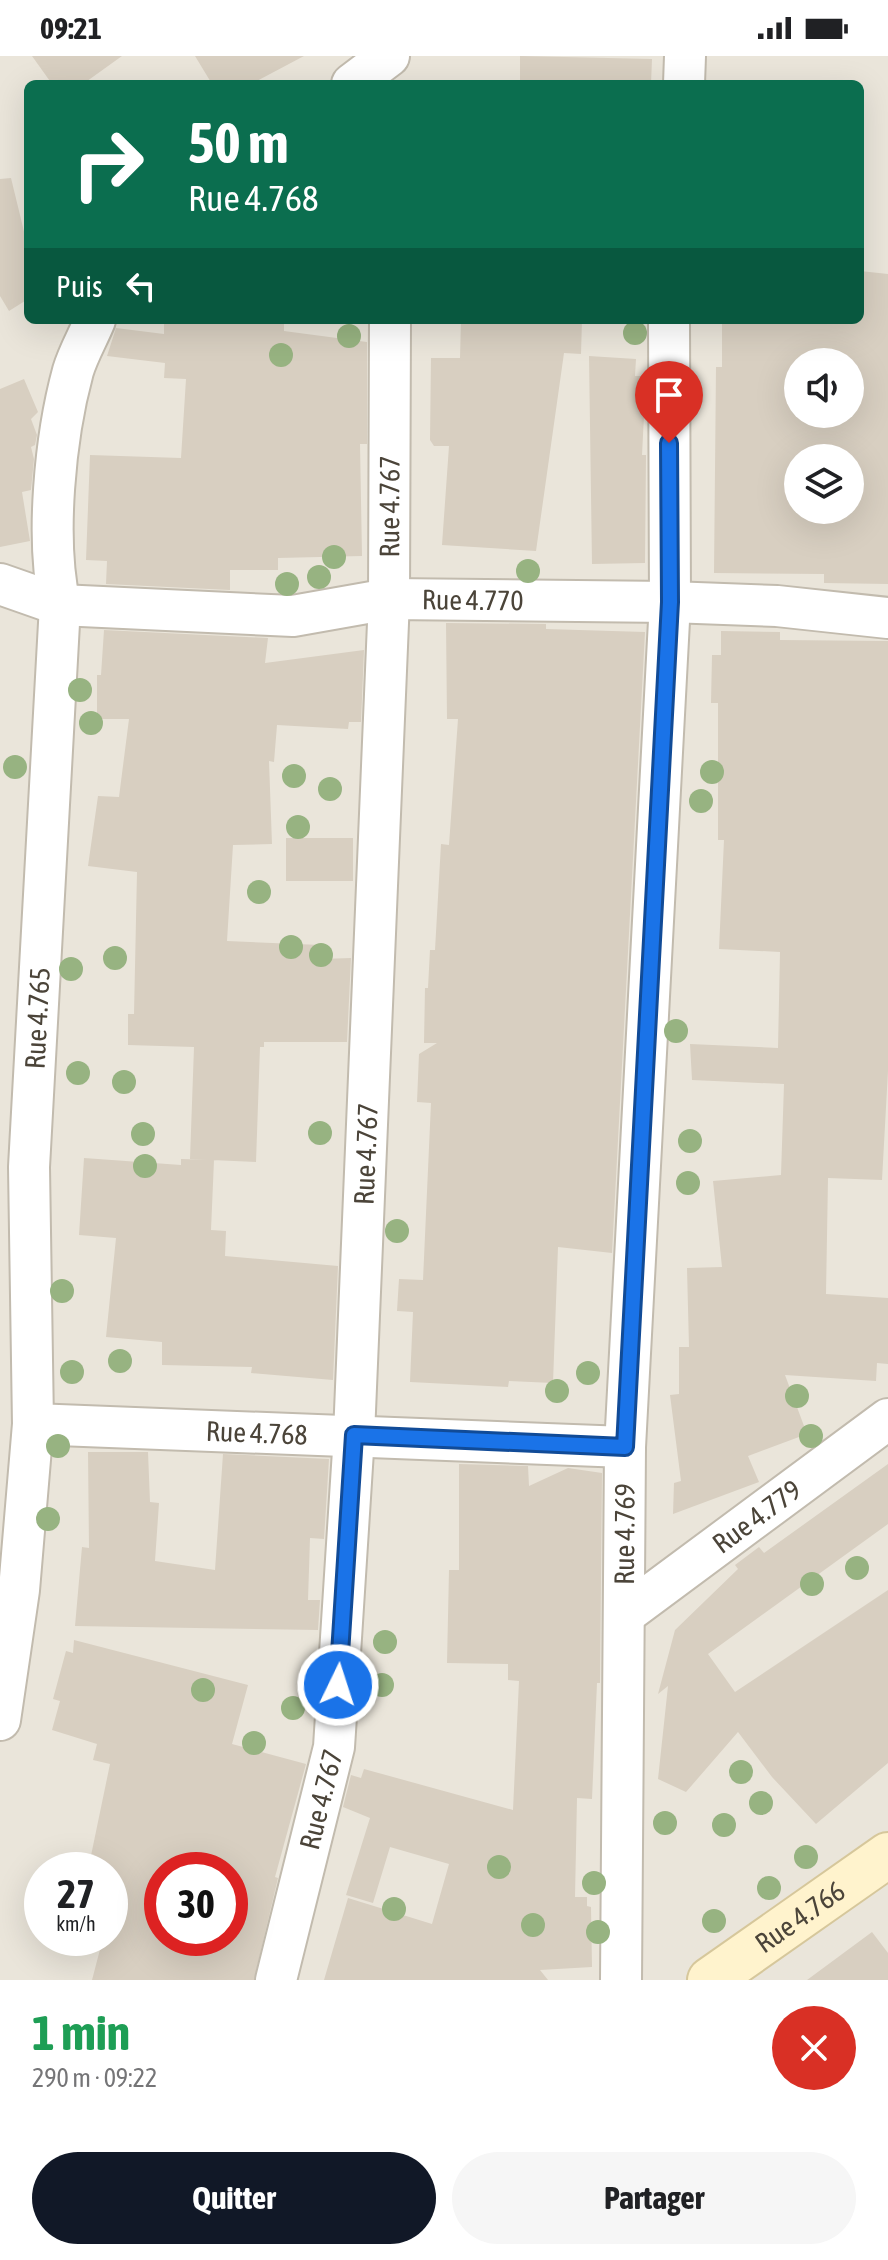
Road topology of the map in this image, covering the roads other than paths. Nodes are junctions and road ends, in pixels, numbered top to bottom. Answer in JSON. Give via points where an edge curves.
{"nodes":[{"id":1,"x":390,"y":56,"type":"edge"},
{"id":2,"x":685,"y":56,"type":"edge"},
{"id":3,"x":357,"y":80,"type":"edge"},
{"id":4,"x":391,"y":80,"type":"edge"},
{"id":5,"x":684,"y":80,"type":"edge"},
{"id":6,"x":93,"y":324,"type":"edge"},
{"id":7,"x":390,"y":324,"type":"edge"},
{"id":8,"x":669,"y":324,"type":"edge"},
{"id":9,"x":0,"y":584,"type":"edge"},
{"id":10,"x":389,"y":599,"type":"junction"},
{"id":11,"x":670,"y":602,"type":"junction"},
{"id":12,"x":60,"y":605,"type":"junction"},
{"id":13,"x":888,"y":618,"type":"edge"},
{"id":14,"x":888,"y":1419,"type":"edge"},
{"id":15,"x":33,"y":1424,"type":"junction"},
{"id":16,"x":354,"y":1435,"type":"junction"},
{"id":17,"x":625,"y":1447,"type":"junction"},
{"id":18,"x":625,"y":1614,"type":"junction"},
{"id":19,"x":0,"y":1720,"type":"edge"},
{"id":20,"x":888,"y":1855,"type":"edge"},
{"id":21,"x":276,"y":1980,"type":"edge"},
{"id":22,"x":621,"y":1980,"type":"edge"},
{"id":23,"x":710,"y":1980,"type":"edge"}],
"edges":[{"from":1,"to":3,"type":"street"},
{"from":1,"to":4,"type":"street"},
{"from":2,"to":5,"type":"street"},
{"from":6,"to":12,"type":"street","name":"Rue 4.765","via":[[73,370],[58,462],[53,561]]},
{"from":7,"to":10,"type":"street","name":"Rue 4.767"},
{"from":8,"to":11,"type":"street","name":"Rue 4.769"},
{"from":9,"to":12,"type":"street","name":"Rue 4.770"},
{"from":10,"to":11,"type":"street","name":"Rue 4.770"},
{"from":10,"to":12,"type":"street","name":"Rue 4.770","via":[[293,616]]},
{"from":10,"to":16,"type":"street","name":"Rue 4.767"},
{"from":11,"to":13,"type":"street","name":"Rue 4.770"},
{"from":11,"to":17,"type":"street","name":"Rue 4.769"},
{"from":12,"to":15,"type":"street","name":"Rue 4.765","via":[[29,1167]]},
{"from":14,"to":18,"type":"street","name":"Rue 4.779"},
{"from":15,"to":16,"type":"street","name":"Rue 4.768"},
{"from":15,"to":19,"type":"street","name":"Rue 4.765","via":[[19,1590]]},
{"from":16,"to":17,"type":"street","name":"Rue 4.768"},
{"from":16,"to":21,"type":"street","name":"Rue 4.767","via":[[334,1747]]},
{"from":17,"to":18,"type":"street","name":"Rue 4.769"},
{"from":18,"to":22,"type":"street","name":"Rue 4.769"},
{"from":20,"to":23,"type":"street","name":"Rue 4.766"}]}
